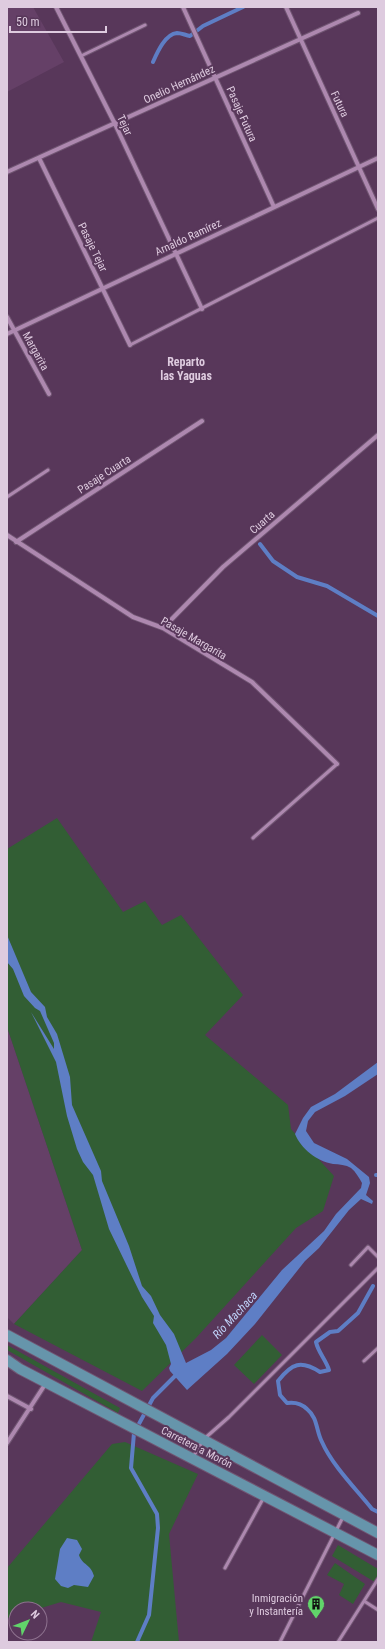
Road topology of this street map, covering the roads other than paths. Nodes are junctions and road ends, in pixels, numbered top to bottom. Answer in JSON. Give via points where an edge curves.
{"nodes":[{"id":1,"x":56,"y":7,"type":"edge"},
{"id":2,"x":183,"y":7,"type":"edge"},
{"id":3,"x":286,"y":7,"type":"edge"},
{"id":4,"x":358,"y":13,"type":"dead end"},
{"id":5,"x":144,"y":25,"type":"dead end"},
{"id":6,"x":300,"y":38,"type":"junction"},
{"id":7,"x":81,"y":56,"type":"junction"},
{"id":8,"x":216,"y":77,"type":"junction"},
{"id":9,"x":115,"y":124,"type":"junction"},
{"id":10,"x":39,"y":158,"type":"junction"},
{"id":11,"x":378,"y":158,"type":"edge"},
{"id":12,"x":359,"y":167,"type":"junction"},
{"id":13,"x":7,"y":172,"type":"edge"},
{"id":14,"x":274,"y":207,"type":"junction"},
{"id":15,"x":378,"y":209,"type":"edge"},
{"id":16,"x":378,"y":218,"type":"edge"},
{"id":17,"x":175,"y":253,"type":"junction"},
{"id":18,"x":103,"y":287,"type":"junction"},
{"id":19,"x":202,"y":309,"type":"junction"},
{"id":20,"x":7,"y":318,"type":"edge"},
{"id":21,"x":14,"y":330,"type":"junction"},
{"id":22,"x":7,"y":334,"type":"edge"},
{"id":23,"x":130,"y":345,"type":"joint"},
{"id":24,"x":49,"y":394,"type":"dead end"},
{"id":25,"x":202,"y":421,"type":"dead end"},
{"id":26,"x":378,"y":435,"type":"edge"},
{"id":27,"x":48,"y":470,"type":"dead end"},
{"id":28,"x":7,"y":497,"type":"edge"},
{"id":29,"x":7,"y":535,"type":"edge"},
{"id":30,"x":16,"y":542,"type":"junction"},
{"id":31,"x":163,"y":628,"type":"junction"},
{"id":32,"x":337,"y":764,"type":"joint"},
{"id":33,"x":253,"y":838,"type":"dead end"},
{"id":34,"x":378,"y":1256,"type":"edge"},
{"id":35,"x":351,"y":1265,"type":"dead end"},
{"id":36,"x":378,"y":1268,"type":"edge"},
{"id":37,"x":12,"y":1337,"type":"edge"},
{"id":38,"x":378,"y":1348,"type":"edge"},
{"id":39,"x":7,"y":1360,"type":"edge"},
{"id":40,"x":364,"y":1361,"type":"dead end"},
{"id":41,"x":7,"y":1364,"type":"edge"},
{"id":42,"x":20,"y":1369,"type":"junction"},
{"id":43,"x":46,"y":1383,"type":"junction"},
{"id":44,"x":7,"y":1396,"type":"edge"},
{"id":45,"x":31,"y":1408,"type":"junction"},
{"id":46,"x":204,"y":1439,"type":"junction"},
{"id":47,"x":7,"y":1443,"type":"edge"},
{"id":48,"x":193,"y":1457,"type":"junction"},
{"id":49,"x":265,"y":1495,"type":"junction"},
{"id":50,"x":345,"y":1514,"type":"junction"},
{"id":51,"x":336,"y":1532,"type":"junction"},
{"id":52,"x":378,"y":1533,"type":"edge"},
{"id":53,"x":378,"y":1555,"type":"edge"},
{"id":54,"x":225,"y":1568,"type":"dead end"},
{"id":55,"x":378,"y":1579,"type":"edge"},
{"id":56,"x":364,"y":1601,"type":"junction"},
{"id":57,"x":378,"y":1610,"type":"edge"},
{"id":58,"x":280,"y":1642,"type":"edge"},
{"id":59,"x":338,"y":1642,"type":"edge"}],
"edges":[{"from":1,"to":7,"type":"street","name":"Tejar"},
{"from":2,"to":8,"type":"street","name":"Pasaje Futura"},
{"from":3,"to":6,"type":"street","name":"Futura"},
{"from":4,"to":6,"type":"street","name":"Onelio Hernández"},
{"from":5,"to":7,"type":"lane"},
{"from":6,"to":8,"type":"street","name":"Onelio Hernández"},
{"from":6,"to":12,"type":"street","name":"Futura"},
{"from":7,"to":9,"type":"street","name":"Tejar"},
{"from":8,"to":9,"type":"street","name":"Onelio Hernández"},
{"from":8,"to":14,"type":"street","name":"Pasaje Futura"},
{"from":9,"to":10,"type":"street","name":"Onelio Hernández"},
{"from":9,"to":17,"type":"street","name":"Tejar"},
{"from":10,"to":13,"type":"street","name":"Onelio Hernández"},
{"from":10,"to":18,"type":"street","name":"Pasaje Tejar"},
{"from":11,"to":12,"type":"street","name":"Arnaldo Ramírez"},
{"from":12,"to":14,"type":"street","name":"Arnaldo Ramírez"},
{"from":12,"to":15,"type":"street","name":"Futura"},
{"from":14,"to":17,"type":"street","name":"Arnaldo Ramírez"},
{"from":16,"to":19,"type":"lane"},
{"from":17,"to":18,"type":"street","name":"Arnaldo Ramírez"},
{"from":17,"to":19,"type":"street","name":"Tejar"},
{"from":18,"to":21,"type":"street","name":"Arnaldo Ramírez"},
{"from":18,"to":23,"type":"street","name":"Pasaje Tejar"},
{"from":19,"to":23,"type":"lane"},
{"from":20,"to":21,"type":"street","name":"Margarita"},
{"from":21,"to":22,"type":"street","name":"Arnaldo Ramírez"},
{"from":21,"to":24,"type":"street","name":"Margarita"},
{"from":25,"to":30,"type":"street","name":"Pasaje Cuarta"},
{"from":26,"to":31,"type":"street","name":"Cuarta","via":[[223,567]]},
{"from":27,"to":28,"type":"lane"},
{"from":29,"to":30,"type":"street","name":"Pasaje Margarita"},
{"from":30,"to":31,"type":"street","name":"Pasaje Margarita","via":[[133,617]]},
{"from":31,"to":32,"type":"street","name":"Pasaje Margarita","via":[[252,682]]},
{"from":32,"to":33,"type":"lane"},
{"from":34,"to":35,"type":"lane","via":[[368,1247]]},
{"from":36,"to":46,"type":"lane"},
{"from":37,"to":46,"type":"main road","name":"Carretera a Morón","via":[[132,1404]]},
{"from":38,"to":40,"type":"lane"},
{"from":39,"to":42,"type":"main road","name":"Carretera a Morón"},
{"from":41,"to":42,"type":"main road"},
{"from":42,"to":43,"type":"main road","name":"Carretera a Morón"},
{"from":43,"to":45,"type":"street"},
{"from":43,"to":48,"type":"main road","name":"Carretera a Morón"},
{"from":44,"to":45,"type":"street"},
{"from":45,"to":47,"type":"street"},
{"from":46,"to":48,"type":"lane"},
{"from":46,"to":50,"type":"main road","name":"Carretera a Morón"},
{"from":48,"to":49,"type":"main road","name":"Carretera a Morón"},
{"from":49,"to":51,"type":"main road","name":"Carretera a Morón"},
{"from":49,"to":54,"type":"lane"},
{"from":50,"to":51,"type":"lane"},
{"from":50,"to":52,"type":"main road","name":"Carretera a Morón"},
{"from":51,"to":53,"type":"main road","name":"Carretera a Morón"},
{"from":51,"to":58,"type":"lane"},
{"from":55,"to":56,"type":"lane"},
{"from":56,"to":57,"type":"lane"},
{"from":56,"to":59,"type":"lane"}]}
